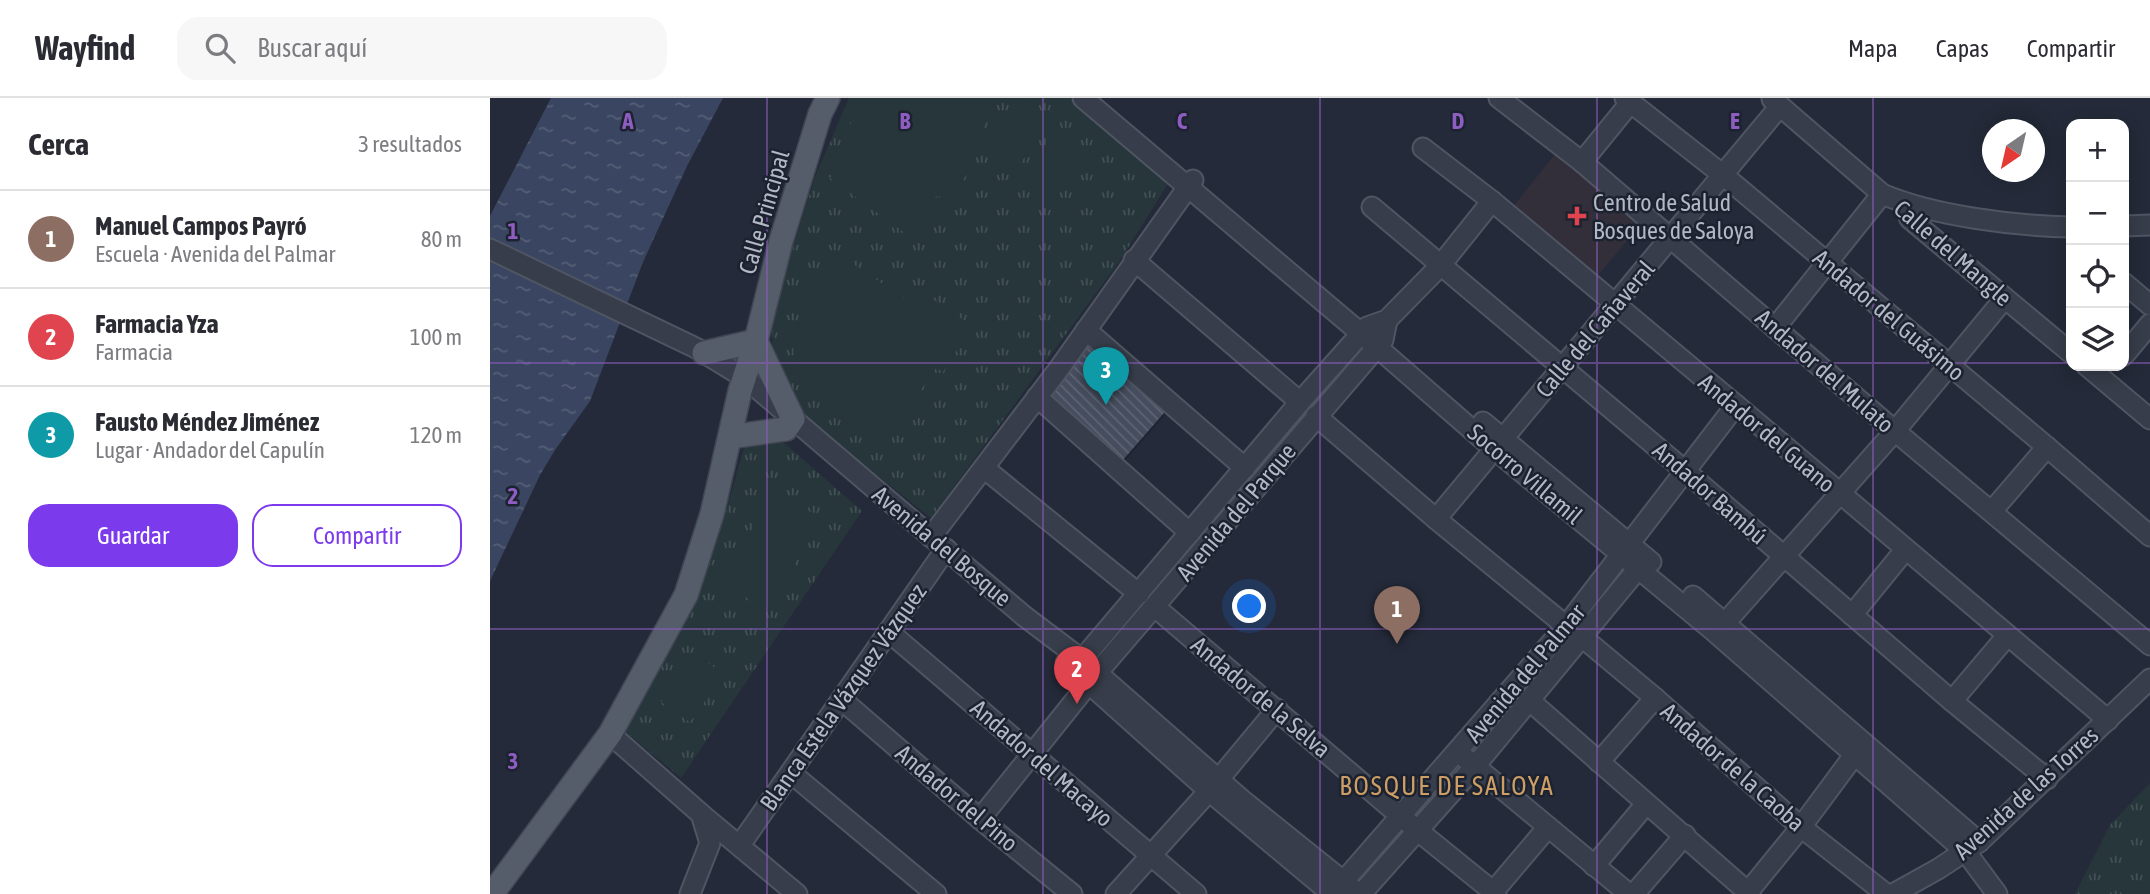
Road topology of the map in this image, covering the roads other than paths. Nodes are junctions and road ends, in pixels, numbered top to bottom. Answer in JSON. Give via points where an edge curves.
{"nodes":[{"id":1,"x":828,"y":98,"type":"edge"},
{"id":2,"x":1083,"y":98,"type":"edge"},
{"id":3,"x":1099,"y":98,"type":"edge"},
{"id":4,"x":1499,"y":98,"type":"edge"},
{"id":5,"x":1628,"y":100,"type":"edge"},
{"id":6,"x":1775,"y":102,"type":"edge"},
{"id":7,"x":1423,"y":148,"type":"dead end"},
{"id":8,"x":1582,"y":162,"type":"junction"},
{"id":9,"x":1723,"y":175,"type":"junction"},
{"id":10,"x":1190,"y":184,"type":"junction"},
{"id":11,"x":1882,"y":194,"type":"junction"},
{"id":12,"x":1492,"y":201,"type":"junction"},
{"id":13,"x":1903,"y":203,"type":"junction"},
{"id":14,"x":1372,"y":207,"type":"dead end"},
{"id":15,"x":2150,"y":225,"type":"edge"},
{"id":16,"x":2129,"y":226,"type":"edge"},
{"id":17,"x":2066,"y":230,"type":"edge"},
{"id":18,"x":1671,"y":238,"type":"junction"},
{"id":19,"x":490,"y":249,"type":"edge"},
{"id":20,"x":1134,"y":260,"type":"junction"},
{"id":21,"x":490,"y":263,"type":"edge"},
{"id":22,"x":1827,"y":264,"type":"junction"},
{"id":23,"x":1440,"y":266,"type":"junction"},
{"id":24,"x":2129,"y":287,"type":"edge"},
{"id":25,"x":2004,"y":299,"type":"junction"},
{"id":26,"x":1615,"y":304,"type":"junction"},
{"id":27,"x":2150,"y":305,"type":"edge"},
{"id":28,"x":1387,"y":320,"type":"junction"},
{"id":29,"x":2150,"y":324,"type":"edge"},
{"id":30,"x":1775,"y":328,"type":"junction"},
{"id":31,"x":1086,"y":330,"type":"junction"},
{"id":32,"x":1364,"y":330,"type":"junction"},
{"id":33,"x":756,"y":341,"type":"junction"},
{"id":34,"x":1380,"y":344,"type":"junction"},
{"id":35,"x":2066,"y":349,"type":"edge"},
{"id":36,"x":2129,"y":349,"type":"edge"},
{"id":37,"x":696,"y":352,"type":"junction"},
{"id":38,"x":1949,"y":365,"type":"junction"},
{"id":39,"x":1562,"y":369,"type":"junction"},
{"id":40,"x":2109,"y":373,"type":"edge"},
{"id":41,"x":743,"y":385,"type":"junction"},
{"id":42,"x":1037,"y":397,"type":"junction"},
{"id":43,"x":1300,"y":402,"type":"junction"},
{"id":44,"x":1736,"y":405,"type":"junction"},
{"id":45,"x":1316,"y":416,"type":"junction"},
{"id":46,"x":2150,"y":419,"type":"edge"},
{"id":47,"x":790,"y":424,"type":"junction"},
{"id":48,"x":1895,"y":431,"type":"junction"},
{"id":49,"x":730,"y":437,"type":"junction"},
{"id":50,"x":1498,"y":444,"type":"junction"},
{"id":51,"x":2047,"y":447,"type":"junction"},
{"id":52,"x":984,"y":468,"type":"junction"},
{"id":53,"x":1245,"y":468,"type":"junction"},
{"id":54,"x":1684,"y":470,"type":"junction"},
{"id":55,"x":1839,"y":494,"type":"junction"},
{"id":56,"x":1992,"y":511,"type":"junction"},
{"id":57,"x":1436,"y":519,"type":"junction"},
{"id":58,"x":1191,"y":533,"type":"junction"},
{"id":59,"x":2150,"y":536,"type":"edge"},
{"id":60,"x":1625,"y":548,"type":"junction"},
{"id":61,"x":938,"y":549,"type":"junction"},
{"id":62,"x":1905,"y":550,"type":"junction"},
{"id":63,"x":1785,"y":557,"type":"junction"},
{"id":64,"x":1643,"y":563,"type":"junction"},
{"id":65,"x":1139,"y":594,"type":"junction"},
{"id":66,"x":1155,"y":607,"type":"junction"},
{"id":67,"x":1852,"y":615,"type":"junction"},
{"id":68,"x":1721,"y":628,"type":"junction"},
{"id":69,"x":889,"y":632,"type":"junction"},
{"id":70,"x":1574,"y":632,"type":"junction"},
{"id":71,"x":2007,"y":636,"type":"junction"},
{"id":72,"x":2150,"y":645,"type":"edge"},
{"id":73,"x":1078,"y":664,"type":"junction"},
{"id":74,"x":1093,"y":678,"type":"junction"},
{"id":75,"x":2150,"y":679,"type":"edge"},
{"id":76,"x":1655,"y":698,"type":"junction"},
{"id":77,"x":842,"y":701,"type":"junction"},
{"id":78,"x":1530,"y":701,"type":"junction"},
{"id":79,"x":1952,"y":701,"type":"junction"},
{"id":80,"x":1277,"y":709,"type":"junction"},
{"id":81,"x":2108,"y":720,"type":"junction"},
{"id":82,"x":610,"y":734,"type":"junction"},
{"id":83,"x":1859,"y":748,"type":"junction"},
{"id":84,"x":1458,"y":752,"type":"junction"},
{"id":85,"x":1032,"y":755,"type":"junction"},
{"id":86,"x":1599,"y":762,"type":"junction"},
{"id":87,"x":1475,"y":766,"type":"junction"},
{"id":88,"x":791,"y":773,"type":"junction"},
{"id":89,"x":2047,"y":779,"type":"junction"},
{"id":90,"x":1214,"y":785,"type":"junction"},
{"id":91,"x":1647,"y":804,"type":"junction"},
{"id":92,"x":701,"y":814,"type":"junction"},
{"id":93,"x":1402,"y":817,"type":"junction"},
{"id":94,"x":980,"y":819,"type":"junction"},
{"id":95,"x":1548,"y":827,"type":"junction"},
{"id":96,"x":1801,"y":827,"type":"junction"},
{"id":97,"x":1417,"y":830,"type":"junction"},
{"id":98,"x":1685,"y":835,"type":"junction"},
{"id":99,"x":740,"y":845,"type":"junction"},
{"id":100,"x":1973,"y":847,"type":"junction"},
{"id":101,"x":1151,"y":857,"type":"junction"},
{"id":102,"x":1594,"y":866,"type":"junction"},
{"id":103,"x":925,"y":891,"type":"edge"},
{"id":104,"x":1343,"y":892,"type":"edge"},
{"id":105,"x":1495,"y":893,"type":"edge"},
{"id":106,"x":1749,"y":893,"type":"edge"},
{"id":107,"x":492,"y":894,"type":"edge"},
{"id":108,"x":690,"y":894,"type":"edge"},
{"id":109,"x":797,"y":894,"type":"edge"},
{"id":110,"x":1072,"y":894,"type":"edge"},
{"id":111,"x":1116,"y":894,"type":"edge"},
{"id":112,"x":1196,"y":894,"type":"edge"},
{"id":113,"x":1631,"y":894,"type":"edge"},
{"id":114,"x":1886,"y":894,"type":"edge"},
{"id":115,"x":1893,"y":894,"type":"edge"},
{"id":116,"x":1997,"y":894,"type":"edge"}],
"edges":[{"from":1,"to":33,"type":"main road","name":"Calle Principal","via":[[781,242]]},
{"from":2,"to":10,"type":"street","name":"Socorro Villamil"},
{"from":3,"to":10,"type":"street","name":"Socorro Villamil"},
{"from":4,"to":8,"type":"street","name":"Andador del Mulato"},
{"from":5,"to":8,"type":"street"},
{"from":5,"to":9,"type":"street","name":"Andador del Guásimo"},
{"from":6,"to":9,"type":"street","name":"Calle del Cañaveral"},
{"from":6,"to":11,"type":"street","name":"Calle del Mangle"},
{"from":7,"to":12,"type":"street","name":"Andador del Guano"},
{"from":8,"to":18,"type":"street","name":"Andador del Mulato"},
{"from":9,"to":18,"type":"street","name":"Calle del Cañaveral"},
{"from":9,"to":22,"type":"street","name":"Andador del Guásimo"},
{"from":10,"to":20,"type":"street","name":"Blanca Estela Vázquez Vázquez"},
{"from":10,"to":32,"type":"street","name":"Socorro Villamil"},
{"from":11,"to":13,"type":"street","name":"Calle del Mangle"},
{"from":11,"to":22,"type":"street"},
{"from":12,"to":23,"type":"street"},
{"from":12,"to":26,"type":"street","name":"Andador del Guano"},
{"from":13,"to":17,"type":"street"},
{"from":13,"to":25,"type":"street","name":"Calle del Mangle","via":[[1910,219]]},
{"from":14,"to":23,"type":"street","name":"Andador Bambú"},
{"from":15,"to":16,"type":"street"},
{"from":18,"to":26,"type":"street","name":"Calle del Cañaveral"},
{"from":18,"to":30,"type":"street","name":"Andador del Mulato"},
{"from":19,"to":37,"type":"street","name":"Avenida del Bosque"},
{"from":20,"to":31,"type":"street","name":"Blanca Estela Vázquez Vázquez"},
{"from":20,"to":43,"type":"street"},
{"from":21,"to":37,"type":"street","name":"Avenida del Bosque"},
{"from":22,"to":30,"type":"street"},
{"from":22,"to":38,"type":"street","name":"Andador del Guásimo"},
{"from":23,"to":28,"type":"street"},
{"from":23,"to":39,"type":"street","name":"Andador Bambú"},
{"from":24,"to":27,"type":"street"},
{"from":25,"to":35,"type":"street","name":"Calle del Mangle"},
{"from":25,"to":38,"type":"street"},
{"from":26,"to":39,"type":"street","name":"Calle del Cañaveral"},
{"from":26,"to":44,"type":"street","name":"Andador del Guano"},
{"from":28,"to":32,"type":"street"},
{"from":28,"to":34,"type":"street"},
{"from":29,"to":36,"type":"street"},
{"from":30,"to":48,"type":"street","name":"Andador del Mulato"},
{"from":31,"to":42,"type":"street","name":"Blanca Estela Vázquez Vázquez"},
{"from":31,"to":53,"type":"street"},
{"from":32,"to":34,"type":"street","name":"Socorro Villamil"},
{"from":32,"to":43,"type":"street","name":"Avenida del Parque"},
{"from":33,"to":37,"type":"main road"},
{"from":33,"to":41,"type":"main road","name":"Calle Principal"},
{"from":33,"to":47,"type":"main road"},
{"from":34,"to":45,"type":"street","name":"Avenida del Parque"},
{"from":34,"to":50,"type":"street","name":"Socorro Villamil"},
{"from":37,"to":41,"type":"street","name":"Avenida del Bosque"},
{"from":38,"to":48,"type":"street"},
{"from":38,"to":51,"type":"street","name":"Andador del Guásimo"},
{"from":39,"to":50,"type":"street","name":"Calle del Cañaveral"},
{"from":39,"to":54,"type":"street","name":"Andador Bambú"},
{"from":40,"to":46,"type":"street"},
{"from":41,"to":47,"type":"street","name":"Avenida del Bosque"},
{"from":41,"to":49,"type":"main road","name":"Calle Principal"},
{"from":42,"to":52,"type":"street","name":"Blanca Estela Vázquez Vázquez"},
{"from":42,"to":58,"type":"street"},
{"from":43,"to":53,"type":"street","name":"Avenida del Parque"},
{"from":44,"to":54,"type":"street","name":"Avenida del Palmar"},
{"from":44,"to":55,"type":"street","name":"Andador del Guano"},
{"from":45,"to":57,"type":"street","name":"Andador de la Caoba"},
{"from":45,"to":66,"type":"street","name":"Avenida del Parque"},
{"from":47,"to":49,"type":"main road"},
{"from":47,"to":61,"type":"street","name":"Avenida del Bosque"},
{"from":48,"to":55,"type":"street"},
{"from":48,"to":56,"type":"street","name":"Andador del Mulato"},
{"from":49,"to":82,"type":"main road","name":"Calle Principal","via":[[686,595]]},
{"from":50,"to":57,"type":"street","name":"Calle del Cañaveral"},
{"from":50,"to":60,"type":"street","name":"Socorro Villamil"},
{"from":51,"to":56,"type":"street"},
{"from":51,"to":59,"type":"street","name":"Andador del Guásimo"},
{"from":52,"to":61,"type":"street","name":"Blanca Estela Vázquez Vázquez"},
{"from":52,"to":65,"type":"street"},
{"from":53,"to":58,"type":"street","name":"Avenida del Parque"},
{"from":54,"to":60,"type":"street","name":"Avenida del Palmar"},
{"from":54,"to":63,"type":"street","name":"Andador Bambú"},
{"from":55,"to":62,"type":"street","name":"Andador del Guano"},
{"from":55,"to":63,"type":"street"},
{"from":56,"to":72,"type":"street","name":"Andador del Mulato"},
{"from":57,"to":70,"type":"street","name":"Andador de la Caoba"},
{"from":58,"to":65,"type":"street","name":"Avenida del Parque"},
{"from":60,"to":64,"type":"street","name":"Socorro Villamil"},
{"from":60,"to":70,"type":"street","name":"Avenida del Palmar"},
{"from":61,"to":69,"type":"street","name":"Blanca Estela Vázquez Vázquez"},
{"from":61,"to":73,"type":"street","name":"Avenida del Bosque","via":[[1024,615]]},
{"from":62,"to":67,"type":"street"},
{"from":62,"to":71,"type":"street","name":"Andador del Guano"},
{"from":63,"to":67,"type":"street","name":"Andador Bambú"},
{"from":63,"to":68,"type":"street"},
{"from":64,"to":68,"type":"street","name":"Socorro Villamil"},
{"from":64,"to":70,"type":"street","name":"Avenida del Palmar"},
{"from":65,"to":73,"type":"street","name":"Avenida del Parque"},
{"from":66,"to":74,"type":"street","name":"Avenida del Parque"},
{"from":66,"to":80,"type":"street","name":"Andador de la Selva"},
{"from":67,"to":79,"type":"street","name":"Andador Bambú"},
{"from":68,"to":83,"type":"street","name":"Socorro Villamil"},
{"from":69,"to":77,"type":"street","name":"Blanca Estela Vázquez Vázquez"},
{"from":69,"to":85,"type":"street","name":"Andador del Macayo"},
{"from":70,"to":76,"type":"street","name":"Andador de la Caoba"},
{"from":70,"to":78,"type":"street","name":"Avenida del Palmar"},
{"from":70,"to":84,"type":"street","name":"Avenida del Palmar"},
{"from":71,"to":79,"type":"street"},
{"from":71,"to":81,"type":"street","name":"Andador del Guano"},
{"from":73,"to":74,"type":"street","name":"Avenida del Bosque"},
{"from":74,"to":85,"type":"street","name":"Avenida del Parque"},
{"from":74,"to":90,"type":"street","name":"Avenida del Bosque"},
{"from":75,"to":81,"type":"street","name":"Avenida de las Torres"},
{"from":76,"to":86,"type":"street"},
{"from":76,"to":96,"type":"street","name":"Andador de la Caoba"},
{"from":77,"to":88,"type":"street","name":"Blanca Estela Vázquez Vázquez"},
{"from":77,"to":94,"type":"street","name":"Andador del Pino"},
{"from":78,"to":86,"type":"street"},
{"from":78,"to":87,"type":"street","name":"Avenida del Palmar"},
{"from":79,"to":89,"type":"street","name":"Andador Bambú"},
{"from":80,"to":90,"type":"street"},
{"from":80,"to":93,"type":"street","name":"Andador de la Selva"},
{"from":81,"to":89,"type":"street","name":"Avenida de las Torres"},
{"from":82,"to":92,"type":"street"},
{"from":82,"to":107,"type":"main road","name":"Calle Principal"},
{"from":83,"to":96,"type":"street"},
{"from":83,"to":100,"type":"street","name":"Socorro Villamil"},
{"from":84,"to":87,"type":"street"},
{"from":84,"to":93,"type":"street","name":"Avenida del Palmar"},
{"from":85,"to":94,"type":"street","name":"Avenida del Parque"},
{"from":85,"to":101,"type":"street","name":"Andador del Macayo"},
{"from":86,"to":91,"type":"street"},
{"from":87,"to":95,"type":"street"},
{"from":87,"to":97,"type":"street","name":"Avenida del Palmar"},
{"from":88,"to":99,"type":"street","name":"Blanca Estela Vázquez Vázquez"},
{"from":88,"to":103,"type":"street"},
{"from":89,"to":100,"type":"street","name":"Avenida de las Torres"},
{"from":90,"to":101,"type":"street"},
{"from":90,"to":104,"type":"street","name":"Avenida del Bosque"},
{"from":91,"to":98,"type":"street"},
{"from":91,"to":102,"type":"street"},
{"from":92,"to":99,"type":"street"},
{"from":92,"to":108,"type":"street","via":[[710,844]]},
{"from":93,"to":97,"type":"street","name":"Andador de la Selva"},
{"from":93,"to":104,"type":"street","name":"Avenida del Palmar"},
{"from":94,"to":110,"type":"street","name":"Andador del Pino"},
{"from":95,"to":102,"type":"street"},
{"from":95,"to":105,"type":"street"},
{"from":96,"to":106,"type":"street"},
{"from":96,"to":114,"type":"street","name":"Andador de la Caoba"},
{"from":97,"to":104,"type":"street","name":"Avenida del Palmar"},
{"from":97,"to":105,"type":"street","name":"Andador de la Selva"},
{"from":98,"to":106,"type":"street"},
{"from":98,"to":113,"type":"street"},
{"from":99,"to":109,"type":"street"},
{"from":100,"to":115,"type":"street","name":"Avenida de las Torres"},
{"from":100,"to":116,"type":"street","name":"Socorro Villamil"},
{"from":101,"to":111,"type":"street"},
{"from":101,"to":112,"type":"street","name":"Andador del Macayo"},
{"from":102,"to":113,"type":"street"}]}
